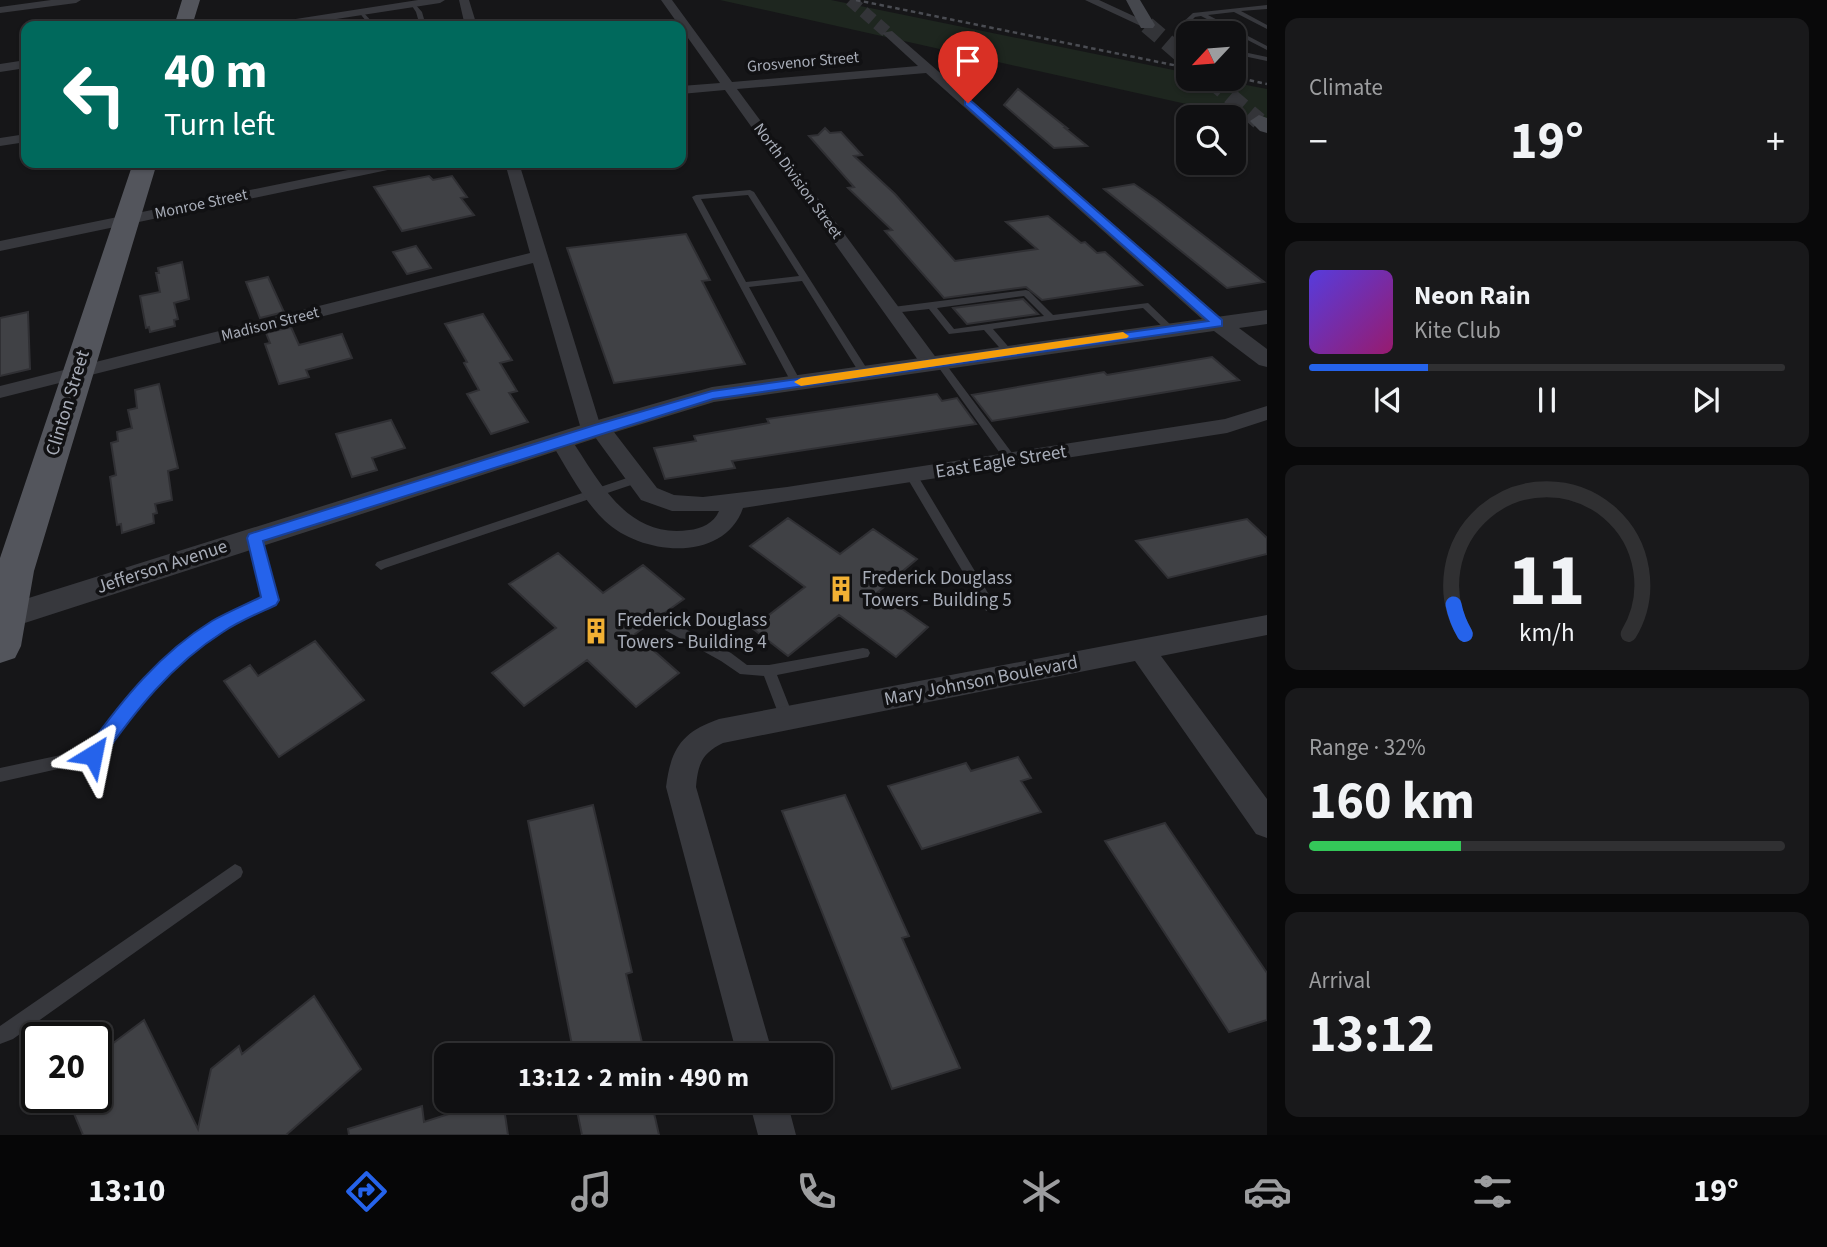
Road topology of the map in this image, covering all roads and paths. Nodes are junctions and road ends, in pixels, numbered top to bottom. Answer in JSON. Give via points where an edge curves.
{"nodes":[{"id":1,"x":76,"y":0,"type":"edge"},
{"id":2,"x":191,"y":0,"type":"edge"},
{"id":3,"x":440,"y":0,"type":"edge"},
{"id":4,"x":464,"y":0,"type":"edge"},
{"id":5,"x":666,"y":0,"type":"edge"},
{"id":6,"x":1090,"y":0,"type":"edge"},
{"id":7,"x":1133,"y":0,"type":"edge"},
{"id":8,"x":412,"y":4,"type":"junction"},
{"id":9,"x":1267,"y":7,"type":"edge"},
{"id":10,"x":0,"y":10,"type":"edge"},
{"id":11,"x":1234,"y":10,"type":"junction"},
{"id":12,"x":360,"y":12,"type":"junction"},
{"id":13,"x":1201,"y":14,"type":"junction"},
{"id":14,"x":185,"y":21,"type":"edge"},
{"id":15,"x":302,"y":21,"type":"edge"},
{"id":16,"x":368,"y":21,"type":"edge"},
{"id":17,"x":422,"y":21,"type":"edge"},
{"id":18,"x":470,"y":21,"type":"edge"},
{"id":19,"x":681,"y":21,"type":"edge"},
{"id":20,"x":1187,"y":21,"type":"edge"},
{"id":21,"x":1147,"y":25,"type":"joint"},
{"id":22,"x":1267,"y":27,"type":"edge"},
{"id":23,"x":686,"y":28,"type":"edge"},
{"id":24,"x":888,"y":33,"type":"tunnel mouth"},
{"id":25,"x":1267,"y":48,"type":"edge"},
{"id":26,"x":1246,"y":55,"type":"edge"},
{"id":27,"x":1267,"y":59,"type":"edge"},
{"id":28,"x":21,"y":65,"type":"edge"},
{"id":29,"x":0,"y":68,"type":"edge"},
{"id":30,"x":929,"y":69,"type":"junction"},
{"id":31,"x":728,"y":86,"type":"junction"},
{"id":32,"x":686,"y":90,"type":"edge"},
{"id":33,"x":21,"y":139,"type":"edge"},
{"id":34,"x":0,"y":142,"type":"edge"},
{"id":35,"x":143,"y":168,"type":"edge"},
{"id":36,"x":378,"y":168,"type":"edge"},
{"id":37,"x":514,"y":168,"type":"edge"},
{"id":38,"x":128,"y":219,"type":"junction"},
{"id":39,"x":0,"y":246,"type":"edge"},
{"id":40,"x":540,"y":256,"type":"junction"},
{"id":41,"x":805,"y":278,"type":"junction"},
{"id":42,"x":744,"y":285,"type":"junction"},
{"id":43,"x":931,"y":306,"type":"junction"},
{"id":44,"x":893,"y":310,"type":"junction"},
{"id":45,"x":1267,"y":317,"type":"edge"},
{"id":46,"x":1051,"y":318,"type":"junction"},
{"id":47,"x":1218,"y":323,"type":"junction"},
{"id":48,"x":974,"y":327,"type":"joint"},
{"id":49,"x":987,"y":327,"type":"junction"},
{"id":50,"x":1170,"y":329,"type":"junction"},
{"id":51,"x":1008,"y":352,"type":"junction"},
{"id":52,"x":1267,"y":360,"type":"edge"},
{"id":53,"x":935,"y":362,"type":"junction"},
{"id":54,"x":864,"y":372,"type":"junction"},
{"id":55,"x":77,"y":373,"type":"junction"},
{"id":56,"x":796,"y":382,"type":"junction"},
{"id":57,"x":0,"y":392,"type":"edge"},
{"id":58,"x":1267,"y":413,"type":"edge"},
{"id":59,"x":596,"y":430,"type":"junction"},
{"id":60,"x":561,"y":441,"type":"junction"},
{"id":61,"x":1011,"y":460,"type":"junction"},
{"id":62,"x":912,"y":476,"type":"junction"},
{"id":63,"x":636,"y":479,"type":"junction"},
{"id":64,"x":596,"y":493,"type":"junction"},
{"id":65,"x":734,"y":503,"type":"junction"},
{"id":66,"x":254,"y":538,"type":"junction"},
{"id":67,"x":382,"y":565,"type":"dead end"},
{"id":68,"x":990,"y":607,"type":"dead end"},
{"id":69,"x":1267,"y":625,"type":"edge"},
{"id":70,"x":670,"y":626,"type":"dead end"},
{"id":71,"x":2,"y":628,"type":"edge"},
{"id":72,"x":1142,"y":651,"type":"junction"},
{"id":73,"x":863,"y":653,"type":"dead end"},
{"id":74,"x":769,"y":671,"type":"junction"},
{"id":75,"x":787,"y":718,"type":"junction"},
{"id":76,"x":0,"y":775,"type":"edge"},
{"id":77,"x":1267,"y":824,"type":"edge"},
{"id":78,"x":235,"y":872,"type":"dead end"},
{"id":79,"x":0,"y":1035,"type":"edge"},
{"id":80,"x":752,"y":1043,"type":"edge"},
{"id":81,"x":771,"y":1113,"type":"edge"},
{"id":82,"x":777,"y":1135,"type":"edge"}],
"edges":[{"from":1,"to":10,"type":"street"},
{"from":2,"to":14,"type":"main road"},
{"from":3,"to":8,"type":"street"},
{"from":4,"to":18,"type":"street"},
{"from":5,"to":19,"type":"street","name":"North Division Street"},
{"from":6,"to":21,"type":"street"},
{"from":7,"to":21,"type":"main road"},
{"from":8,"to":12,"type":"street"},
{"from":8,"to":17,"type":"lane"},
{"from":9,"to":11,"type":"lane"},
{"from":11,"to":13,"type":"lane"},
{"from":11,"to":22,"type":"lane"},
{"from":12,"to":15,"type":"street"},
{"from":12,"to":16,"type":"lane"},
{"from":13,"to":20,"type":"lane"},
{"from":13,"to":25,"type":"lane"},
{"from":23,"to":31,"type":"street","name":"North Division Street"},
{"from":24,"to":30,"type":"street"},
{"from":26,"to":27,"type":"lane"},
{"from":28,"to":29,"type":"street"},
{"from":30,"to":31,"type":"street","name":"Grosvenor Street"},
{"from":30,"to":47,"type":"street"},
{"from":31,"to":32,"type":"street","name":"Grosvenor Street"},
{"from":31,"to":44,"type":"street","name":"North Division Street"},
{"from":33,"to":34,"type":"street"},
{"from":35,"to":38,"type":"main road","name":"Clinton Street"},
{"from":36,"to":38,"type":"street","name":"Monroe Street"},
{"from":37,"to":40,"type":"street","name":"East Eagle Street"},
{"from":38,"to":39,"type":"street","name":"Monroe Street"},
{"from":38,"to":55,"type":"main road","name":"Clinton Street"},
{"from":40,"to":55,"type":"street","name":"Madison Street"},
{"from":40,"to":59,"type":"street","name":"East Eagle Street"},
{"from":41,"to":42,"type":"lane"},
{"from":41,"to":42,"type":"lane","via":[[750,192],[696,197]]},
{"from":41,"to":54,"type":"lane"},
{"from":42,"to":56,"type":"lane"},
{"from":43,"to":44,"type":"lane"},
{"from":43,"to":46,"type":"lane","via":[[981,304],[1026,293]]},
{"from":43,"to":48,"type":"lane","via":[[952,332]]},
{"from":44,"to":53,"type":"street","name":"North Division Street"},
{"from":45,"to":47,"type":"street","name":"Jefferson Avenue"},
{"from":46,"to":49,"type":"lane"},
{"from":46,"to":50,"type":"lane","via":[[1145,305]]},
{"from":47,"to":50,"type":"street","name":"Jefferson Avenue"},
{"from":47,"to":52,"type":"street"},
{"from":48,"to":49,"type":"lane"},
{"from":49,"to":51,"type":"lane"},
{"from":50,"to":51,"type":"street","name":"Jefferson Avenue"},
{"from":51,"to":53,"type":"street","name":"Jefferson Avenue"},
{"from":53,"to":54,"type":"street","name":"Jefferson Avenue"},
{"from":53,"to":61,"type":"lane"},
{"from":54,"to":56,"type":"street","name":"Jefferson Avenue"},
{"from":55,"to":57,"type":"street","name":"Madison Street"},
{"from":55,"to":71,"type":"main road","name":"Clinton Street","via":[[15,571]]},
{"from":56,"to":59,"type":"street","name":"Jefferson Avenue","via":[[712,395]]},
{"from":58,"to":61,"type":"street","name":"East Eagle Street","via":[[1227,425]]},
{"from":59,"to":60,"type":"street","name":"Jefferson Avenue"},
{"from":59,"to":63,"type":"street","name":"East Eagle Street"},
{"from":60,"to":64,"type":"street"},
{"from":60,"to":66,"type":"street","name":"Jefferson Avenue"},
{"from":61,"to":62,"type":"street","name":"East Eagle Street"},
{"from":62,"to":65,"type":"street","name":"East Eagle Street"},
{"from":62,"to":68,"type":"lane"},
{"from":63,"to":64,"type":"lane"},
{"from":63,"to":65,"type":"street","name":"East Eagle Street","via":[[649,495],[672,503]]},
{"from":64,"to":65,"type":"street","via":[[618,519],[665,540],[693,539],[715,530],[727,522]]},
{"from":64,"to":67,"type":"lane"},
{"from":66,"to":71,"type":"street","name":"Jefferson Avenue"},
{"from":66,"to":76,"type":"lane","via":[[270,600],[218,626],[169,663],[128,705],[93,755]]},
{"from":69,"to":72,"type":"street","name":"Mary Johnson Boulevard"},
{"from":70,"to":74,"type":"lane","via":[[745,670]]},
{"from":72,"to":75,"type":"street","name":"Mary Johnson Boulevard"},
{"from":72,"to":77,"type":"street"},
{"from":73,"to":74,"type":"lane"},
{"from":74,"to":75,"type":"lane"},
{"from":75,"to":80,"type":"street","name":"Mary Johnson Boulevard","via":[[719,731],[696,741],[684,763],[681,787]]},
{"from":78,"to":79,"type":"lane"},
{"from":81,"to":82,"type":"street"}]}
